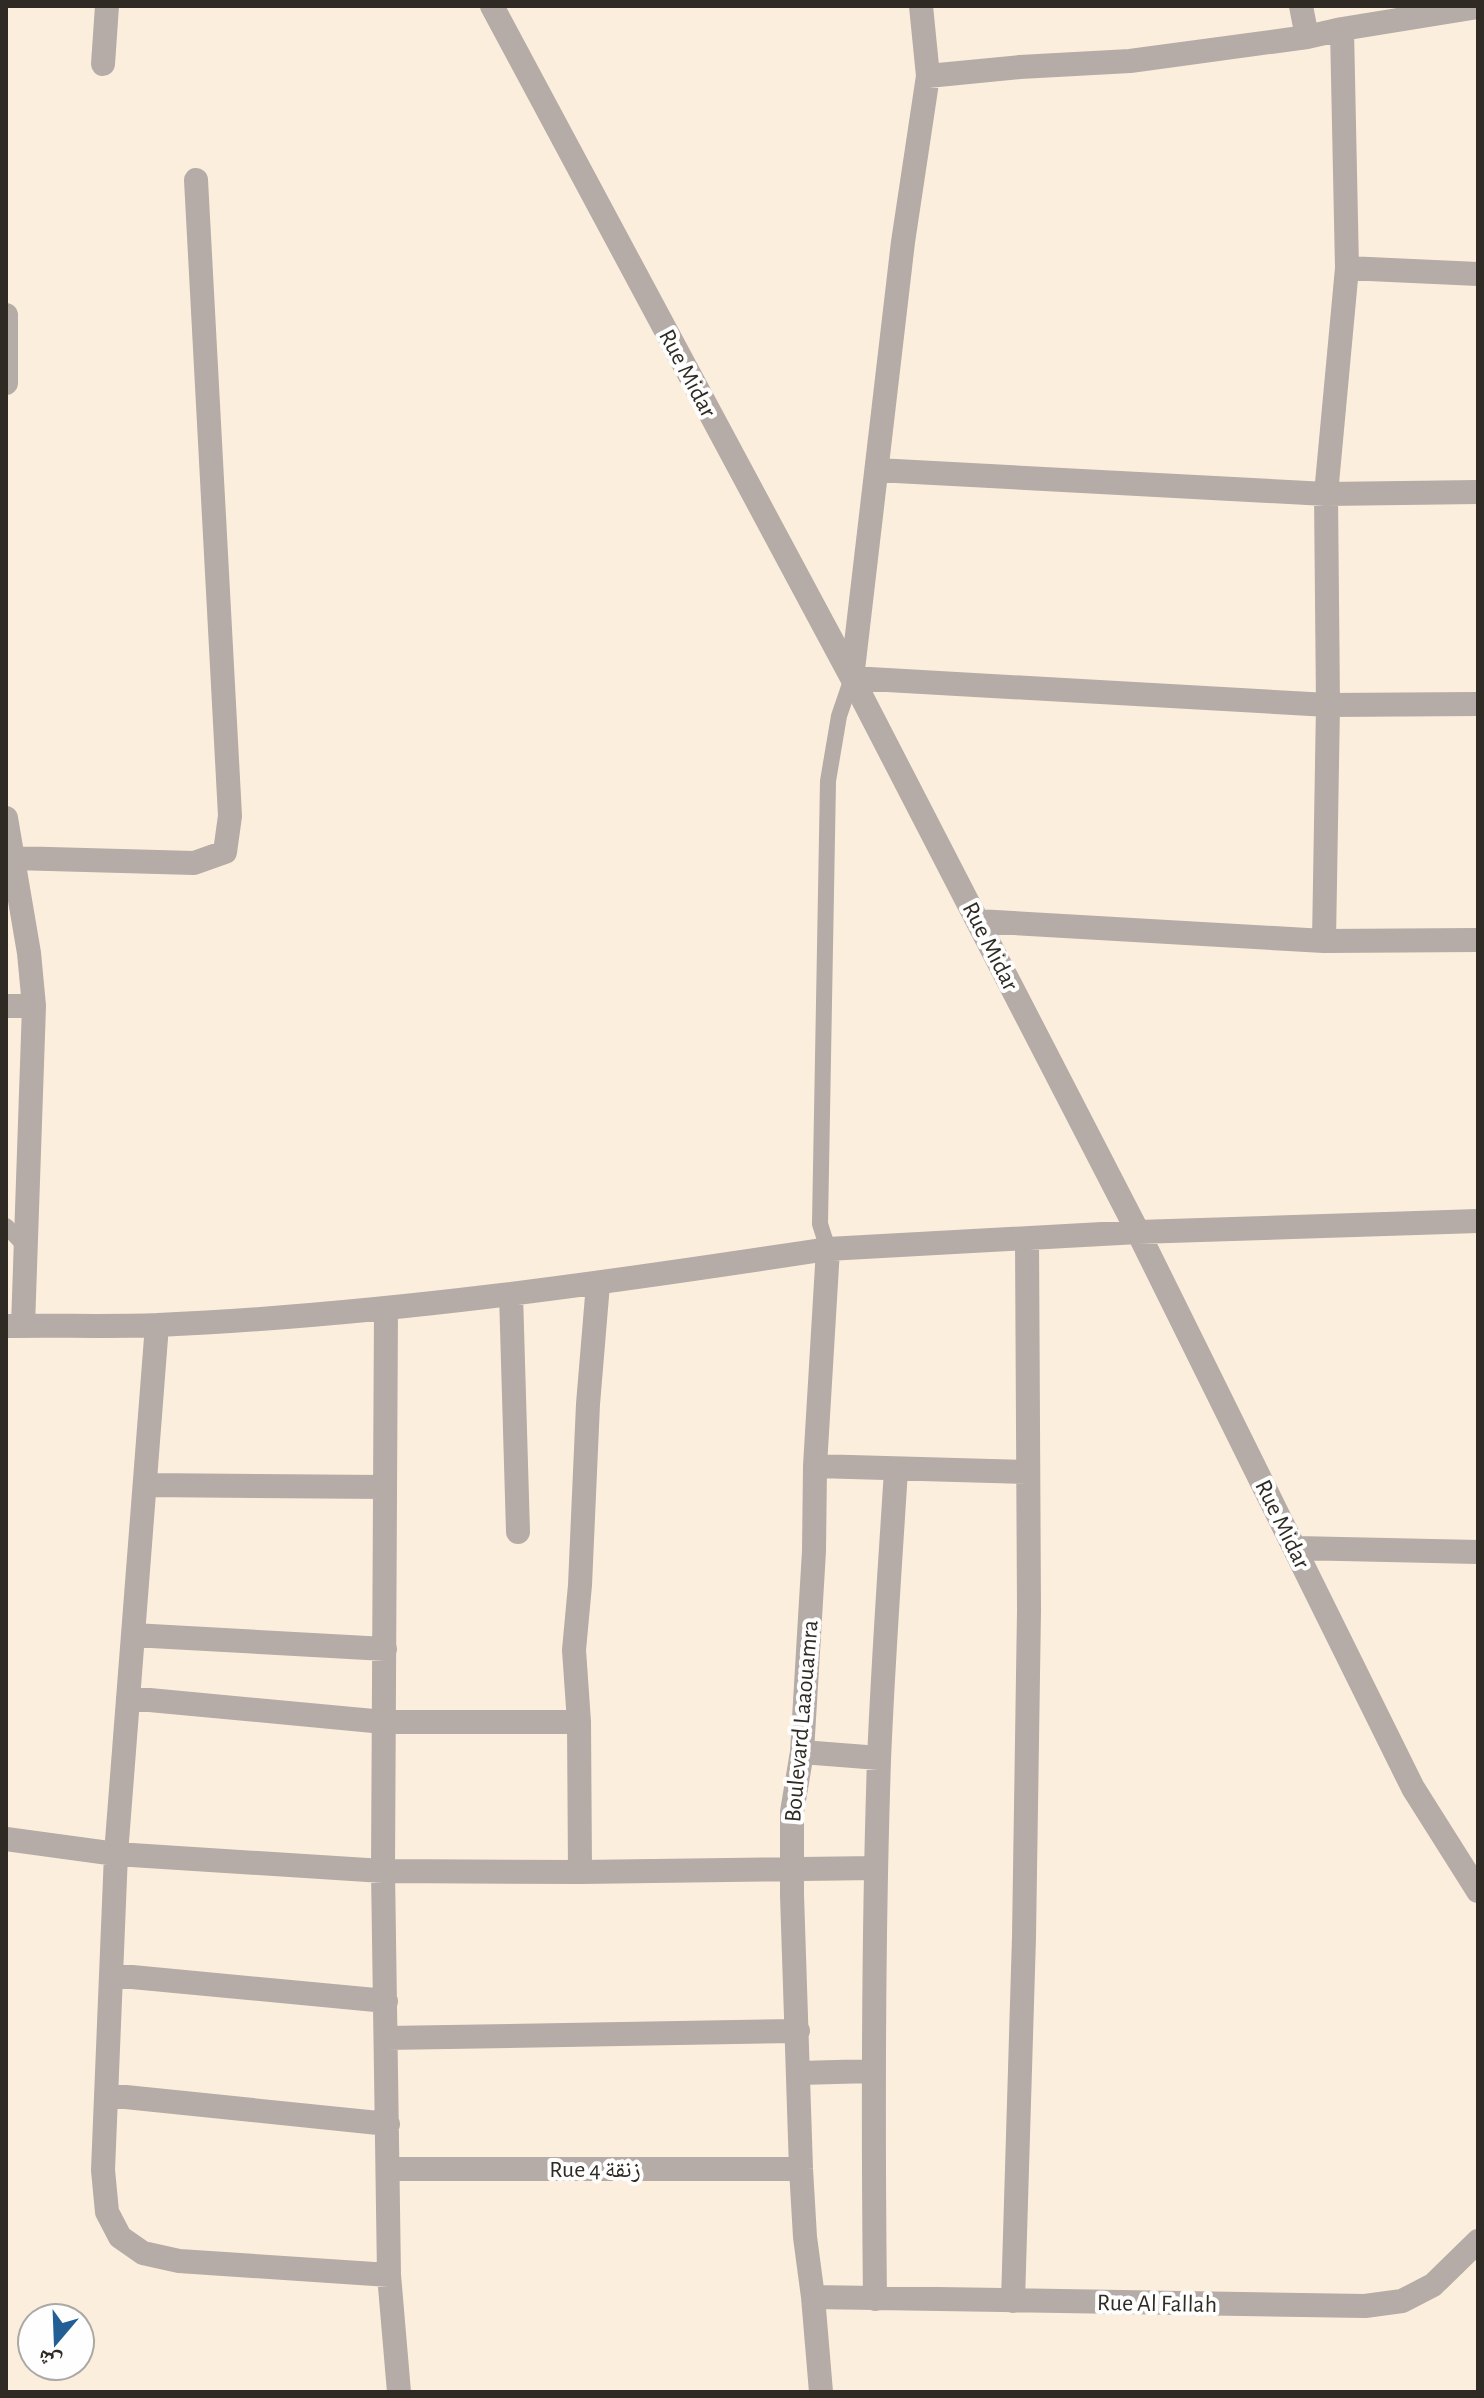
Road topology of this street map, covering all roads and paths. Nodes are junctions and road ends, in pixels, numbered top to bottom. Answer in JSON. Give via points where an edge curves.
{"nodes":[{"id":1,"x":107,"y":6,"type":"edge"},
{"id":2,"x":492,"y":6,"type":"edge"},
{"id":3,"x":921,"y":6,"type":"edge"},
{"id":4,"x":1301,"y":6,"type":"edge"},
{"id":5,"x":1477,"y":7,"type":"edge"},
{"id":6,"x":1342,"y":29,"type":"junction"},
{"id":7,"x":1307,"y":37,"type":"junction"},
{"id":8,"x":103,"y":64,"type":"dead end"},
{"id":9,"x":928,"y":76,"type":"junction"},
{"id":10,"x":196,"y":180,"type":"dead end"},
{"id":11,"x":1347,"y":268,"type":"junction"},
{"id":12,"x":1478,"y":274,"type":"edge"},
{"id":13,"x":6,"y":315,"type":"edge"},
{"id":14,"x":6,"y":321,"type":"edge"},
{"id":15,"x":6,"y":383,"type":"edge"},
{"id":16,"x":877,"y":470,"type":"junction"},
{"id":17,"x":1478,"y":492,"type":"edge"},
{"id":18,"x":1326,"y":494,"type":"junction"},
{"id":19,"x":852,"y":678,"type":"junction"},
{"id":20,"x":1478,"y":704,"type":"edge"},
{"id":21,"x":1328,"y":705,"type":"junction"},
{"id":22,"x":6,"y":818,"type":"edge"},
{"id":23,"x":13,"y":858,"type":"junction"},
{"id":24,"x":978,"y":921,"type":"junction"},
{"id":25,"x":1478,"y":940,"type":"edge"},
{"id":26,"x":1324,"y":941,"type":"junction"},
{"id":27,"x":6,"y":1006,"type":"edge"},
{"id":28,"x":34,"y":1006,"type":"junction"},
{"id":29,"x":1478,"y":1221,"type":"edge"},
{"id":30,"x":6,"y":1226,"type":"edge"},
{"id":31,"x":1138,"y":1232,"type":"junction"},
{"id":32,"x":1027,"y":1239,"type":"junction"},
{"id":33,"x":26,"y":1247,"type":"junction"},
{"id":34,"x":828,"y":1249,"type":"junction"},
{"id":35,"x":598,"y":1284,"type":"junction"},
{"id":36,"x":511,"y":1294,"type":"junction"},
{"id":37,"x":386,"y":1308,"type":"junction"},
{"id":38,"x":157,"y":1325,"type":"junction"},
{"id":39,"x":15,"y":1326,"type":"edge"},
{"id":40,"x":815,"y":1466,"type":"junction"},
{"id":41,"x":896,"y":1470,"type":"junction"},
{"id":42,"x":1028,"y":1472,"type":"junction"},
{"id":43,"x":145,"y":1485,"type":"junction"},
{"id":44,"x":385,"y":1487,"type":"junction"},
{"id":45,"x":518,"y":1532,"type":"dead end"},
{"id":46,"x":1296,"y":1548,"type":"junction"},
{"id":47,"x":1478,"y":1552,"type":"edge"},
{"id":48,"x":133,"y":1635,"type":"junction"},
{"id":49,"x":385,"y":1649,"type":"junction"},
{"id":50,"x":128,"y":1698,"type":"junction"},
{"id":51,"x":384,"y":1722,"type":"junction"},
{"id":52,"x":579,"y":1722,"type":"junction"},
{"id":53,"x":802,"y":1752,"type":"junction"},
{"id":54,"x":879,"y":1758,"type":"junction"},
{"id":55,"x":6,"y":1839,"type":"edge"},
{"id":56,"x":116,"y":1854,"type":"junction"},
{"id":57,"x":876,"y":1868,"type":"junction"},
{"id":58,"x":792,"y":1869,"type":"junction"},
{"id":59,"x":383,"y":1871,"type":"junction"},
{"id":60,"x":580,"y":1872,"type":"junction"},
{"id":61,"x":1478,"y":1891,"type":"edge"},
{"id":62,"x":111,"y":1975,"type":"junction"},
{"id":63,"x":386,"y":2001,"type":"junction"},
{"id":64,"x":798,"y":2031,"type":"junction"},
{"id":65,"x":386,"y":2038,"type":"junction"},
{"id":66,"x":873,"y":2071,"type":"junction"},
{"id":67,"x":799,"y":2073,"type":"junction"},
{"id":68,"x":106,"y":2095,"type":"junction"},
{"id":69,"x":388,"y":2124,"type":"junction"},
{"id":70,"x":389,"y":2169,"type":"junction"},
{"id":71,"x":801,"y":2169,"type":"junction"},
{"id":72,"x":1478,"y":2241,"type":"edge"},
{"id":73,"x":389,"y":2275,"type":"junction"},
{"id":74,"x":813,"y":2297,"type":"junction"},
{"id":75,"x":875,"y":2299,"type":"junction"},
{"id":76,"x":1013,"y":2301,"type":"junction"},
{"id":77,"x":399,"y":2392,"type":"edge"},
{"id":78,"x":821,"y":2392,"type":"edge"}],
"edges":[{"from":1,"to":8,"type":"street"},
{"from":2,"to":19,"type":"street","name":"Rue Midar"},
{"from":3,"to":9,"type":"street"},
{"from":4,"to":7,"type":"street"},
{"from":5,"to":6,"type":"street"},
{"from":6,"to":7,"type":"street"},
{"from":6,"to":11,"type":"street"},
{"from":7,"to":9,"type":"street","via":[[1130,61]]},
{"from":9,"to":16,"type":"street"},
{"from":10,"to":23,"type":"street","via":[[230,816],[225,852],[194,863]]},
{"from":11,"to":12,"type":"street"},
{"from":11,"to":18,"type":"street"},
{"from":13,"to":14,"type":"street"},
{"from":14,"to":15,"type":"street"},
{"from":16,"to":18,"type":"street"},
{"from":16,"to":19,"type":"street"},
{"from":17,"to":18,"type":"street"},
{"from":18,"to":21,"type":"street"},
{"from":19,"to":21,"type":"street"},
{"from":19,"to":24,"type":"street","name":"Rue Midar"},
{"from":19,"to":34,"type":"lane","via":[[839,716],[828,781],[820,1224]]},
{"from":20,"to":21,"type":"street"},
{"from":21,"to":26,"type":"street"},
{"from":22,"to":23,"type":"street"},
{"from":23,"to":28,"type":"street"},
{"from":24,"to":26,"type":"street"},
{"from":24,"to":31,"type":"street","name":"Rue Midar"},
{"from":25,"to":26,"type":"street"},
{"from":27,"to":28,"type":"street"},
{"from":28,"to":33,"type":"street"},
{"from":29,"to":31,"type":"street"},
{"from":30,"to":33,"type":"lane"},
{"from":31,"to":32,"type":"street"},
{"from":31,"to":46,"type":"street","name":"Rue Midar"},
{"from":32,"to":34,"type":"street"},
{"from":32,"to":42,"type":"street"},
{"from":33,"to":39,"type":"street"},
{"from":34,"to":35,"type":"street"},
{"from":34,"to":40,"type":"street","name":"Boulevard Laaouamra"},
{"from":35,"to":36,"type":"street"},
{"from":35,"to":52,"type":"street","via":[[574,1650]]},
{"from":36,"to":37,"type":"street"},
{"from":36,"to":45,"type":"street"},
{"from":37,"to":38,"type":"street"},
{"from":37,"to":44,"type":"street"},
{"from":38,"to":39,"type":"street"},
{"from":38,"to":43,"type":"street"},
{"from":40,"to":41,"type":"street"},
{"from":40,"to":53,"type":"street","name":"Boulevard Laaouamra"},
{"from":41,"to":42,"type":"street"},
{"from":41,"to":54,"type":"street"},
{"from":42,"to":76,"type":"street","via":[[1024,1937]]},
{"from":43,"to":44,"type":"street"},
{"from":43,"to":48,"type":"street"},
{"from":44,"to":49,"type":"street"},
{"from":46,"to":47,"type":"street"},
{"from":46,"to":61,"type":"street","name":"Rue Midar","via":[[1413,1788]]},
{"from":48,"to":49,"type":"street"},
{"from":48,"to":50,"type":"street"},
{"from":49,"to":51,"type":"street"},
{"from":50,"to":51,"type":"street"},
{"from":50,"to":56,"type":"street"},
{"from":51,"to":52,"type":"street"},
{"from":51,"to":59,"type":"street"},
{"from":52,"to":60,"type":"street"},
{"from":53,"to":54,"type":"street"},
{"from":53,"to":58,"type":"street","name":"Boulevard Laaouamra","via":[[792,1812]]},
{"from":54,"to":57,"type":"street"},
{"from":55,"to":56,"type":"street"},
{"from":56,"to":59,"type":"street"},
{"from":56,"to":62,"type":"street"},
{"from":57,"to":58,"type":"street"},
{"from":57,"to":66,"type":"street"},
{"from":58,"to":60,"type":"street"},
{"from":58,"to":64,"type":"street","name":"Boulevard Laaouamra"},
{"from":59,"to":60,"type":"street"},
{"from":59,"to":63,"type":"street"},
{"from":62,"to":63,"type":"street"},
{"from":62,"to":68,"type":"street"},
{"from":63,"to":65,"type":"street"},
{"from":64,"to":65,"type":"street"},
{"from":64,"to":67,"type":"street","name":"Boulevard Laaouamra"},
{"from":65,"to":69,"type":"street"},
{"from":66,"to":67,"type":"street"},
{"from":66,"to":75,"type":"street"},
{"from":67,"to":71,"type":"street","name":"Boulevard Laaouamra"},
{"from":68,"to":69,"type":"street"},
{"from":68,"to":73,"type":"street","via":[[107,2212],[120,2237],[143,2253],[179,2261]]},
{"from":69,"to":70,"type":"street"},
{"from":70,"to":71,"type":"street","name":"Rue 4 زنقة"},
{"from":70,"to":73,"type":"street"},
{"from":71,"to":74,"type":"street","name":"Boulevard Laaouamra"},
{"from":72,"to":76,"type":"street","name":"Rue Al Fallah","via":[[1433,2285],[1402,2301],[1365,2306]]},
{"from":73,"to":77,"type":"street"},
{"from":74,"to":75,"type":"street","name":"Rue Al Fallah"},
{"from":74,"to":78,"type":"street","name":"Boulevard Laaouamra"},
{"from":75,"to":76,"type":"street","name":"Rue Al Fallah"}]}
